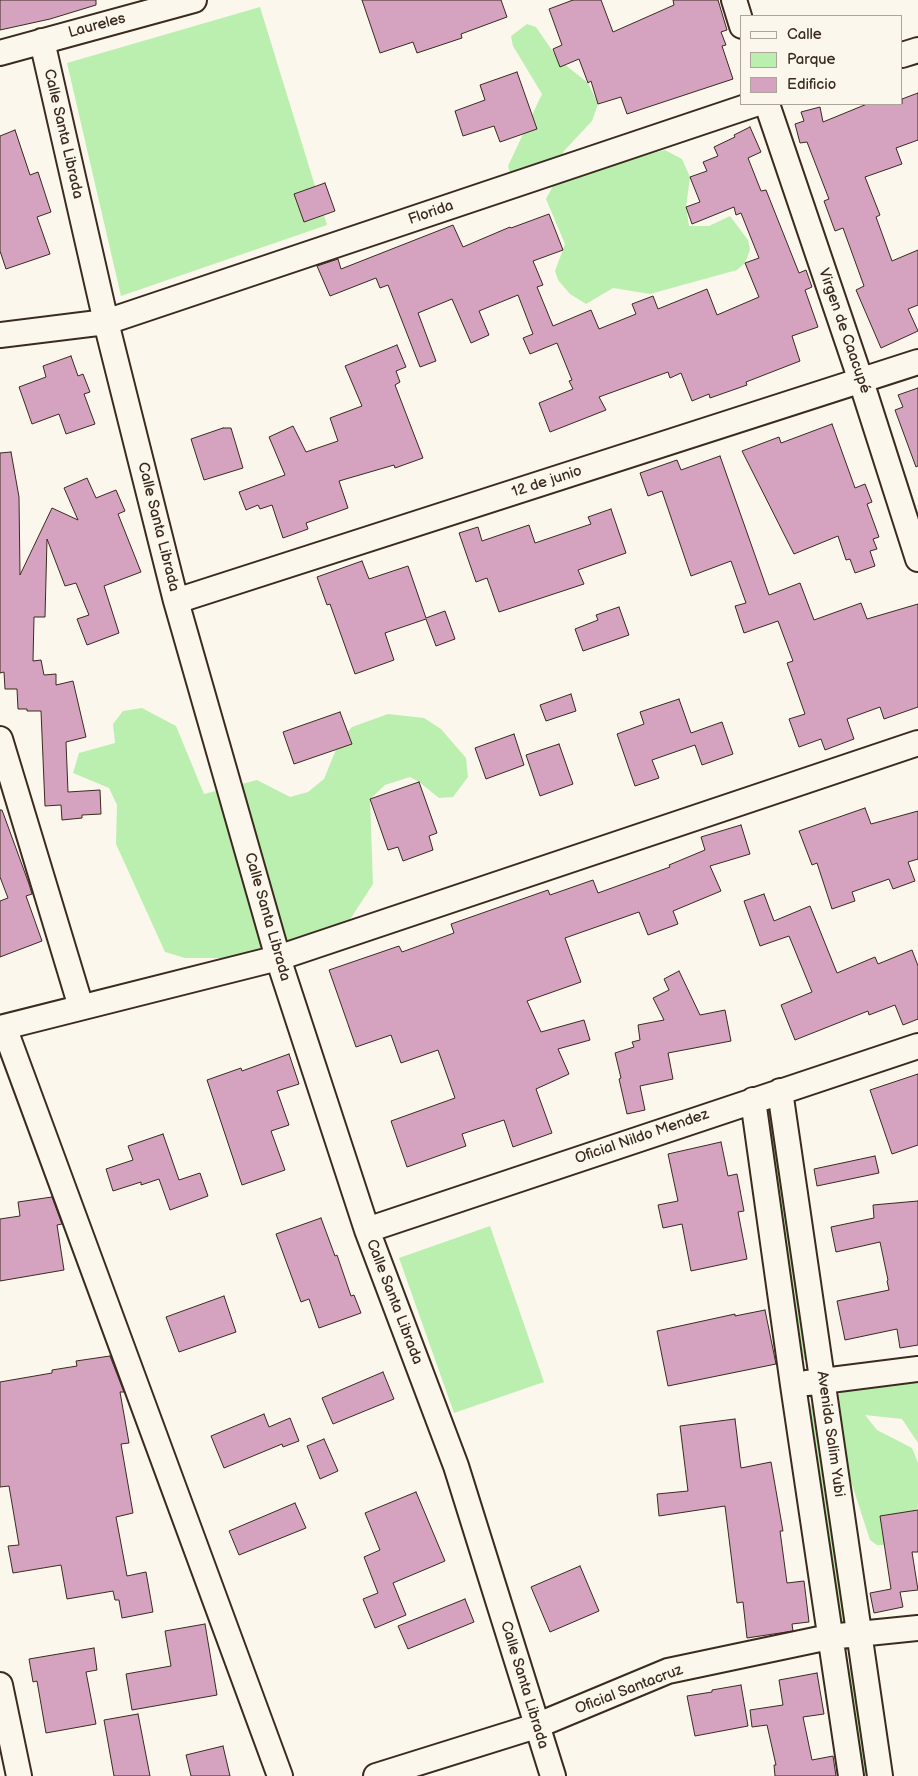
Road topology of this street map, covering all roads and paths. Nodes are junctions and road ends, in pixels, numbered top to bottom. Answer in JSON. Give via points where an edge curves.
{"nodes":[{"id":1,"x":193,"y":0,"type":"edge"},
{"id":2,"x":734,"y":0,"type":"edge"},
{"id":3,"x":740,"y":20,"type":"edge"},
{"id":4,"x":42,"y":41,"type":"junction"},
{"id":5,"x":918,"y":50,"type":"edge"},
{"id":6,"x":0,"y":53,"type":"edge"},
{"id":7,"x":903,"y":55,"type":"edge"},
{"id":8,"x":752,"y":105,"type":"edge"},
{"id":9,"x":767,"y":105,"type":"edge"},
{"id":10,"x":106,"y":322,"type":"junction"},
{"id":11,"x":0,"y":335,"type":"edge"},
{"id":12,"x":918,"y":362,"type":"edge"},
{"id":13,"x":861,"y":381,"type":"junction"},
{"id":14,"x":918,"y":559,"type":"edge"},
{"id":15,"x":176,"y":602,"type":"junction"},
{"id":16,"x":0,"y":739,"type":"edge"},
{"id":17,"x":918,"y":743,"type":"edge"},
{"id":18,"x":278,"y":958,"type":"junction"},
{"id":19,"x":81,"y":1007,"type":"junction"},
{"id":20,"x":2,"y":1027,"type":"edge"},
{"id":21,"x":918,"y":1046,"type":"edge"},
{"id":22,"x":780,"y":1091,"type":"junction"},
{"id":23,"x":753,"y":1100,"type":"junction"},
{"id":24,"x":367,"y":1230,"type":"junction"},
{"id":25,"x":918,"y":1369,"type":"edge"},
{"id":26,"x":822,"y":1381,"type":"junction"},
{"id":27,"x":793,"y":1385,"type":"junction"},
{"id":28,"x":918,"y":1628,"type":"edge"},
{"id":29,"x":860,"y":1634,"type":"junction"},
{"id":30,"x":829,"y":1637,"type":"junction"},
{"id":31,"x":0,"y":1685,"type":"edge"},
{"id":32,"x":536,"y":1726,"type":"junction"},
{"id":33,"x":19,"y":1776,"type":"edge"},
{"id":34,"x":280,"y":1776,"type":"edge"},
{"id":35,"x":376,"y":1776,"type":"edge"},
{"id":36,"x":553,"y":1776,"type":"edge"},
{"id":37,"x":850,"y":1776,"type":"edge"},
{"id":38,"x":880,"y":1776,"type":"edge"}],
"edges":[{"from":1,"to":4,"type":"street","name":"Laureles"},
{"from":2,"to":3,"type":"street"},
{"from":4,"to":6,"type":"street","name":"Laureles"},
{"from":4,"to":10,"type":"street","name":"Calle Santa Librada"},
{"from":5,"to":7,"type":"street"},
{"from":8,"to":10,"type":"street","name":"Florida"},
{"from":9,"to":13,"type":"street","name":"Virgen de Caacupé"},
{"from":10,"to":11,"type":"street","name":"Florida"},
{"from":10,"to":15,"type":"street","name":"Calle Santa Librada"},
{"from":12,"to":13,"type":"street","name":"12 de junio"},
{"from":13,"to":14,"type":"street","name":"Virgen de Caacupé"},
{"from":13,"to":15,"type":"street","name":"12 de junio"},
{"from":15,"to":18,"type":"street","name":"Calle Santa Librada"},
{"from":16,"to":19,"type":"street"},
{"from":17,"to":18,"type":"street"},
{"from":18,"to":19,"type":"street"},
{"from":18,"to":24,"type":"street","name":"Calle Santa Librada"},
{"from":19,"to":20,"type":"street"},
{"from":20,"to":34,"type":"street"},
{"from":21,"to":22,"type":"street","name":"Oficial Nildo Mendez"},
{"from":22,"to":23,"type":"street","name":"Oficial Nildo Mendez"},
{"from":22,"to":26,"type":"street","name":"Avenida Salim Yubi"},
{"from":23,"to":24,"type":"street","name":"Oficial Nildo Mendez"},
{"from":23,"to":27,"type":"street","name":"Avenida Salim Yubi"},
{"from":24,"to":32,"type":"street","name":"Calle Santa Librada","via":[[456,1466]]},
{"from":25,"to":26,"type":"street"},
{"from":26,"to":27,"type":"street"},
{"from":26,"to":29,"type":"street","name":"Avenida Salim Yubi"},
{"from":27,"to":30,"type":"street","name":"Avenida Salim Yubi"},
{"from":28,"to":29,"type":"street","name":"Oficial Santacruz"},
{"from":29,"to":30,"type":"street","name":"Oficial Santacruz"},
{"from":29,"to":38,"type":"street","name":"Avenida Salim Yubi"},
{"from":30,"to":32,"type":"street","name":"Oficial Santacruz","via":[[668,1671]]},
{"from":30,"to":37,"type":"street","name":"Avenida Salim Yubi"},
{"from":31,"to":33,"type":"street"},
{"from":32,"to":35,"type":"street","name":"Oficial Santacruz"},
{"from":32,"to":36,"type":"street","name":"Calle Santa Librada"}]}
